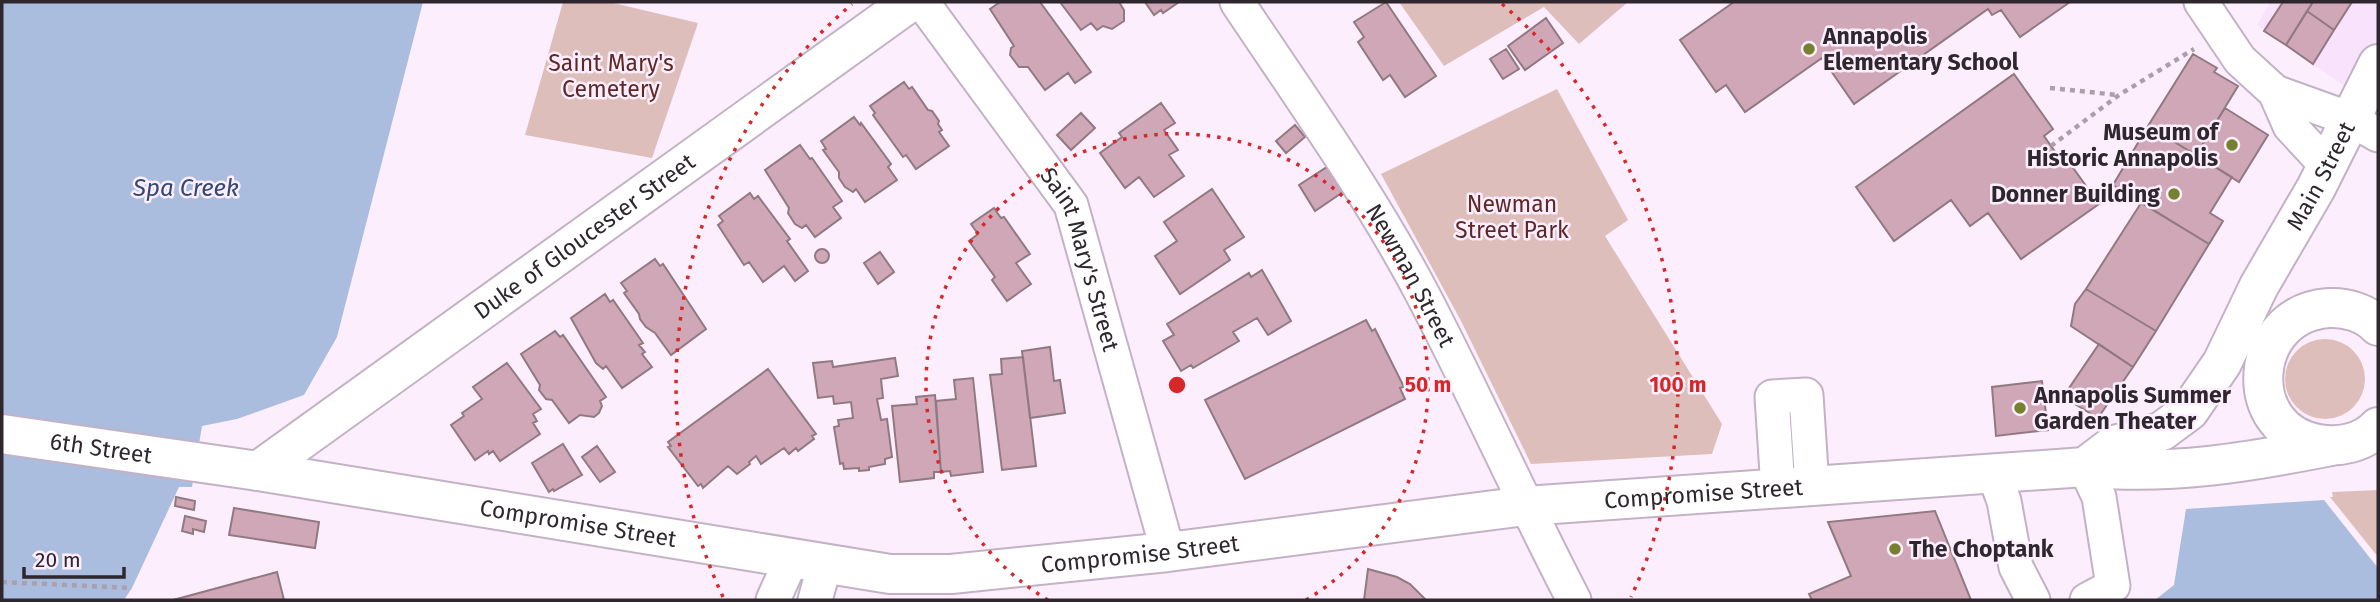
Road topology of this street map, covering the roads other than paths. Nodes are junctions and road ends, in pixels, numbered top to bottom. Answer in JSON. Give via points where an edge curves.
{"nodes":[{"id":1,"x":910,"y":2,"type":"edge"},
{"id":2,"x":922,"y":2,"type":"edge"},
{"id":3,"x":1237,"y":2,"type":"edge"},
{"id":4,"x":2201,"y":2,"type":"edge"},
{"id":5,"x":2378,"y":64,"type":"edge"},
{"id":6,"x":2275,"y":92,"type":"junction"},
{"id":7,"x":2364,"y":127,"type":"edge"},
{"id":8,"x":2327,"y":166,"type":"junction"},
{"id":9,"x":2259,"y":286,"type":"junction"},
{"id":10,"x":2378,"y":326,"type":"edge"},
{"id":11,"x":2270,"y":347,"type":"junction"},
{"id":12,"x":2222,"y":363,"type":"junction"},
{"id":13,"x":2,"y":434,"type":"edge"},
{"id":14,"x":2360,"y":441,"type":"edge"},
{"id":15,"x":200,"y":463,"type":"joint"},
{"id":16,"x":2085,"y":467,"type":"junction"},
{"id":17,"x":258,"y":471,"type":"junction"},
{"id":18,"x":1994,"y":474,"type":"junction"},
{"id":19,"x":1795,"y":488,"type":"junction"},
{"id":20,"x":1525,"y":506,"type":"junction"},
{"id":21,"x":1168,"y":552,"type":"junction"},
{"id":22,"x":808,"y":561,"type":"junction"},
{"id":23,"x":773,"y":600,"type":"edge"},
{"id":24,"x":815,"y":600,"type":"edge"},
{"id":25,"x":1574,"y":600,"type":"edge"},
{"id":26,"x":2034,"y":600,"type":"edge"},
{"id":27,"x":2087,"y":600,"type":"edge"}],
"edges":[{"from":1,"to":17,"type":"main road","name":"Duke of Gloucester Street"},
{"from":2,"to":21,"type":"street","name":"Saint Mary's Street","via":[[1071,205]]},
{"from":3,"to":20,"type":"street","name":"Newman Street","via":[[1360,186],[1423,296]]},
{"from":4,"to":6,"type":"street","via":[[2240,60]]},
{"from":5,"to":7,"type":"main road","name":"Main Street"},
{"from":6,"to":7,"type":"street"},
{"from":6,"to":8,"type":"street","via":[[2290,126]]},
{"from":7,"to":8,"type":"main road","name":"Main Street"},
{"from":8,"to":9,"type":"main road","name":"Main Street"},
{"from":9,"to":11,"type":"main road"},
{"from":9,"to":12,"type":"main road","name":"Main Street"},
{"from":10,"to":11,"type":"main road","via":[[2357,312],[2319,309],[2284,326]]},
{"from":11,"to":12,"type":"main road"},
{"from":11,"to":14,"type":"main road","via":[[2263,385],[2274,416],[2299,438]]},
{"from":12,"to":16,"type":"main road","via":[[2189,411],[2162,430],[2114,445]]},
{"from":13,"to":15,"type":"main road","name":"6th Street"},
{"from":14,"to":16,"type":"main road","name":"Compromise Street","via":[[2238,464],[2120,471]]},
{"from":15,"to":17,"type":"main road","name":"Compromise Street"},
{"from":16,"to":18,"type":"main road","name":"Compromise Street"},
{"from":16,"to":27,"type":"street","via":[[2101,503],[2113,586]]},
{"from":17,"to":22,"type":"main road","name":"Compromise Street"},
{"from":18,"to":19,"type":"main road","name":"Compromise Street"},
{"from":18,"to":26,"type":"street","via":[[2004,501],[2016,567]]},
{"from":19,"to":19,"type":"street","via":[[1772,397],[1806,395]]},
{"from":19,"to":20,"type":"main road","name":"Compromise Street"},
{"from":20,"to":21,"type":"main road","name":"Compromise Street"},
{"from":20,"to":25,"type":"street","name":"Newman Street"},
{"from":21,"to":22,"type":"main road","name":"Compromise Street","via":[[951,575],[890,574]]},
{"from":22,"to":23,"type":"street"},
{"from":22,"to":24,"type":"street"}]}
